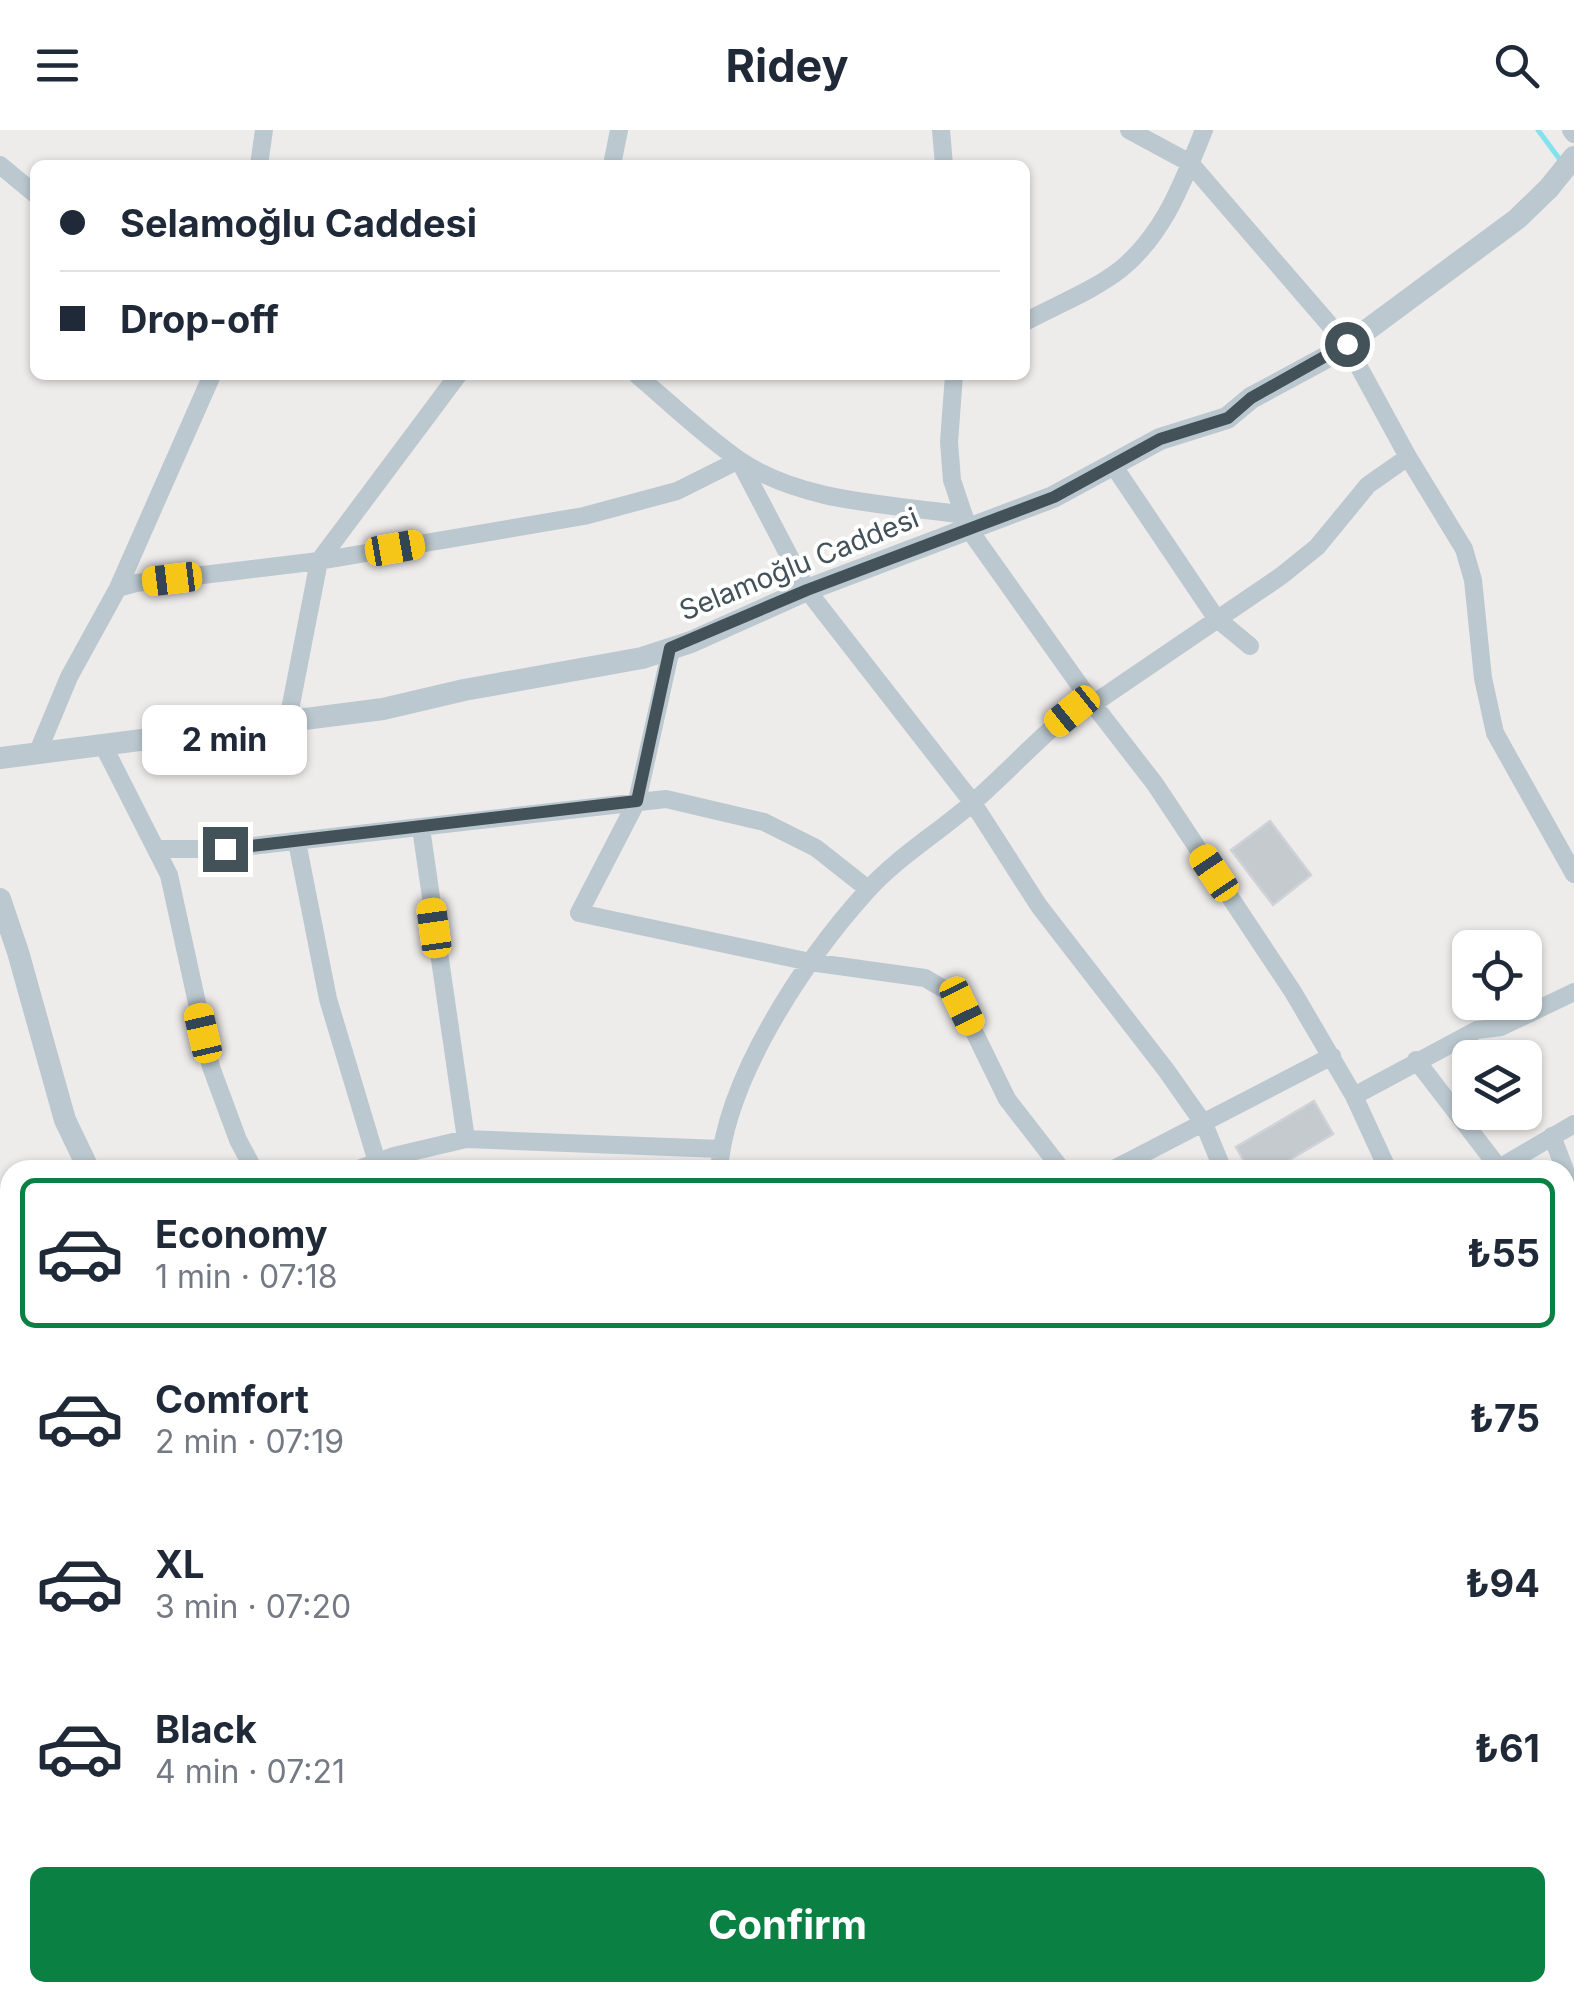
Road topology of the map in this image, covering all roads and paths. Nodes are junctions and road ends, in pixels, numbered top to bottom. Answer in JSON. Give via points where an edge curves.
{"nodes":[{"id":1,"x":264,"y":130,"type":"edge"},
{"id":2,"x":619,"y":130,"type":"edge"},
{"id":3,"x":940,"y":130,"type":"edge"},
{"id":4,"x":1128,"y":130,"type":"edge"},
{"id":5,"x":1204,"y":130,"type":"edge"},
{"id":6,"x":1574,"y":157,"type":"edge"},
{"id":7,"x":260,"y":160,"type":"edge"},
{"id":8,"x":613,"y":160,"type":"edge"},
{"id":9,"x":943,"y":160,"type":"edge"},
{"id":10,"x":1190,"y":163,"type":"junction"},
{"id":11,"x":0,"y":166,"type":"edge"},
{"id":12,"x":30,"y":190,"type":"edge"},
{"id":13,"x":1030,"y":319,"type":"edge"},
{"id":14,"x":1347,"y":344,"type":"junction"},
{"id":15,"x":210,"y":380,"type":"edge"},
{"id":16,"x":454,"y":380,"type":"edge"},
{"id":17,"x":642,"y":380,"type":"edge"},
{"id":18,"x":954,"y":380,"type":"edge"},
{"id":19,"x":1408,"y":457,"type":"junction"},
{"id":20,"x":739,"y":460,"type":"junction"},
{"id":21,"x":1113,"y":465,"type":"junction"},
{"id":22,"x":966,"y":522,"type":"junction"},
{"id":23,"x":319,"y":561,"type":"junction"},
{"id":24,"x":118,"y":588,"type":"junction"},
{"id":25,"x":807,"y":590,"type":"junction"},
{"id":26,"x":1216,"y":618,"type":"junction"},
{"id":27,"x":1250,"y":646,"type":"dead end"},
{"id":28,"x":670,"y":648,"type":"junction"},
{"id":29,"x":1093,"y":704,"type":"junction"},
{"id":30,"x":288,"y":720,"type":"junction"},
{"id":31,"x":104,"y":747,"type":"junction"},
{"id":32,"x":36,"y":754,"type":"junction"},
{"id":33,"x":0,"y":758,"type":"edge"},
{"id":34,"x":637,"y":801,"type":"junction"},
{"id":35,"x":973,"y":802,"type":"junction"},
{"id":36,"x":421,"y":828,"type":"junction"},
{"id":37,"x":297,"y":842,"type":"junction"},
{"id":38,"x":157,"y":849,"type":"junction"},
{"id":39,"x":1574,"y":874,"type":"edge"},
{"id":40,"x":868,"y":889,"type":"junction"},
{"id":41,"x":0,"y":899,"type":"edge"},
{"id":42,"x":810,"y":962,"type":"junction"},
{"id":43,"x":1574,"y":992,"type":"edge"},
{"id":44,"x":1332,"y":1056,"type":"junction"},
{"id":45,"x":1416,"y":1060,"type":"junction"},
{"id":46,"x":1354,"y":1096,"type":"junction"},
{"id":47,"x":1204,"y":1124,"type":"junction"},
{"id":48,"x":1574,"y":1124,"type":"edge"},
{"id":49,"x":1552,"y":1136,"type":"junction"},
{"id":50,"x":466,"y":1139,"type":"junction"},
{"id":51,"x":720,"y":1149,"type":"junction"},
{"id":52,"x":84,"y":1160,"type":"edge"},
{"id":53,"x":249,"y":1160,"type":"edge"},
{"id":54,"x":375,"y":1160,"type":"edge"},
{"id":55,"x":384,"y":1160,"type":"edge"},
{"id":56,"x":719,"y":1160,"type":"edge"},
{"id":57,"x":1054,"y":1160,"type":"edge"},
{"id":58,"x":1132,"y":1160,"type":"edge"},
{"id":59,"x":1219,"y":1160,"type":"edge"},
{"id":60,"x":1383,"y":1160,"type":"edge"},
{"id":61,"x":1490,"y":1160,"type":"edge"},
{"id":62,"x":1512,"y":1160,"type":"edge"},
{"id":63,"x":1561,"y":1160,"type":"edge"}],
"edges":[{"from":1,"to":7,"type":"street"},
{"from":2,"to":8,"type":"street"},
{"from":3,"to":9,"type":"street"},
{"from":4,"to":10,"type":"street"},
{"from":5,"to":10,"type":"street"},
{"from":6,"to":14,"type":"street","name":"Selamoğlu Caddesi","via":[[1517,218]]},
{"from":10,"to":13,"type":"street","via":[[1140,252],[1118,272]]},
{"from":10,"to":14,"type":"street"},
{"from":11,"to":12,"type":"street"},
{"from":14,"to":19,"type":"street"},
{"from":14,"to":21,"type":"street","name":"Selamoğlu Caddesi","via":[[1228,418],[1160,439]]},
{"from":15,"to":24,"type":"street"},
{"from":16,"to":23,"type":"street"},
{"from":17,"to":20,"type":"street"},
{"from":18,"to":22,"type":"street","via":[[952,480]]},
{"from":19,"to":26,"type":"street","via":[[1368,485],[1317,547]]},
{"from":19,"to":39,"type":"street","via":[[1464,549],[1495,733]]},
{"from":20,"to":22,"type":"street","via":[[810,491]]},
{"from":20,"to":23,"type":"street","via":[[677,491],[584,516]]},
{"from":20,"to":25,"type":"street"},
{"from":21,"to":22,"type":"street","name":"Selamoğlu Caddesi","via":[[1054,497]]},
{"from":21,"to":26,"type":"street"},
{"from":22,"to":25,"type":"street","name":"Selamoğlu Caddesi"},
{"from":22,"to":29,"type":"street"},
{"from":23,"to":24,"type":"street"},
{"from":23,"to":30,"type":"street"},
{"from":24,"to":32,"type":"street"},
{"from":25,"to":28,"type":"street","name":"Selamoğlu Caddesi"},
{"from":25,"to":35,"type":"street"},
{"from":26,"to":27,"type":"street"},
{"from":26,"to":29,"type":"street"},
{"from":28,"to":30,"type":"street","name":"Selamoğlu Caddesi","via":[[383,709]]},
{"from":28,"to":34,"type":"street"},
{"from":29,"to":35,"type":"street","via":[[1052,727]]},
{"from":29,"to":44,"type":"street","via":[[1155,784]]},
{"from":30,"to":31,"type":"street","name":"Selamoğlu Caddesi"},
{"from":31,"to":32,"type":"street","name":"Selamoğlu Caddesi"},
{"from":31,"to":38,"type":"street"},
{"from":32,"to":33,"type":"street","name":"Selamoğlu Caddesi"},
{"from":34,"to":36,"type":"street"},
{"from":34,"to":40,"type":"street","via":[[666,799],[764,822],[816,848]]},
{"from":34,"to":42,"type":"street","via":[[579,914]]},
{"from":35,"to":40,"type":"street"},
{"from":35,"to":47,"type":"street","via":[[1039,906]]},
{"from":36,"to":37,"type":"street"},
{"from":36,"to":50,"type":"street"},
{"from":37,"to":38,"type":"street"},
{"from":37,"to":54,"type":"street","via":[[328,999]]},
{"from":38,"to":53,"type":"street","via":[[169,875],[212,1067]]},
{"from":40,"to":42,"type":"street"},
{"from":41,"to":52,"type":"street","via":[[64,1120]]},
{"from":42,"to":51,"type":"street","via":[[772,1022]]},
{"from":42,"to":57,"type":"street","via":[[925,978],[947,991],[962,1006],[1006,1099]]},
{"from":43,"to":45,"type":"street"},
{"from":44,"to":46,"type":"street"},
{"from":44,"to":47,"type":"street"},
{"from":45,"to":46,"type":"street"},
{"from":45,"to":61,"type":"street"},
{"from":46,"to":60,"type":"street"},
{"from":47,"to":58,"type":"street"},
{"from":47,"to":59,"type":"street"},
{"from":48,"to":49,"type":"street"},
{"from":49,"to":62,"type":"street"},
{"from":49,"to":63,"type":"street"},
{"from":50,"to":51,"type":"street"},
{"from":50,"to":55,"type":"street"},
{"from":51,"to":56,"type":"street"}]}
